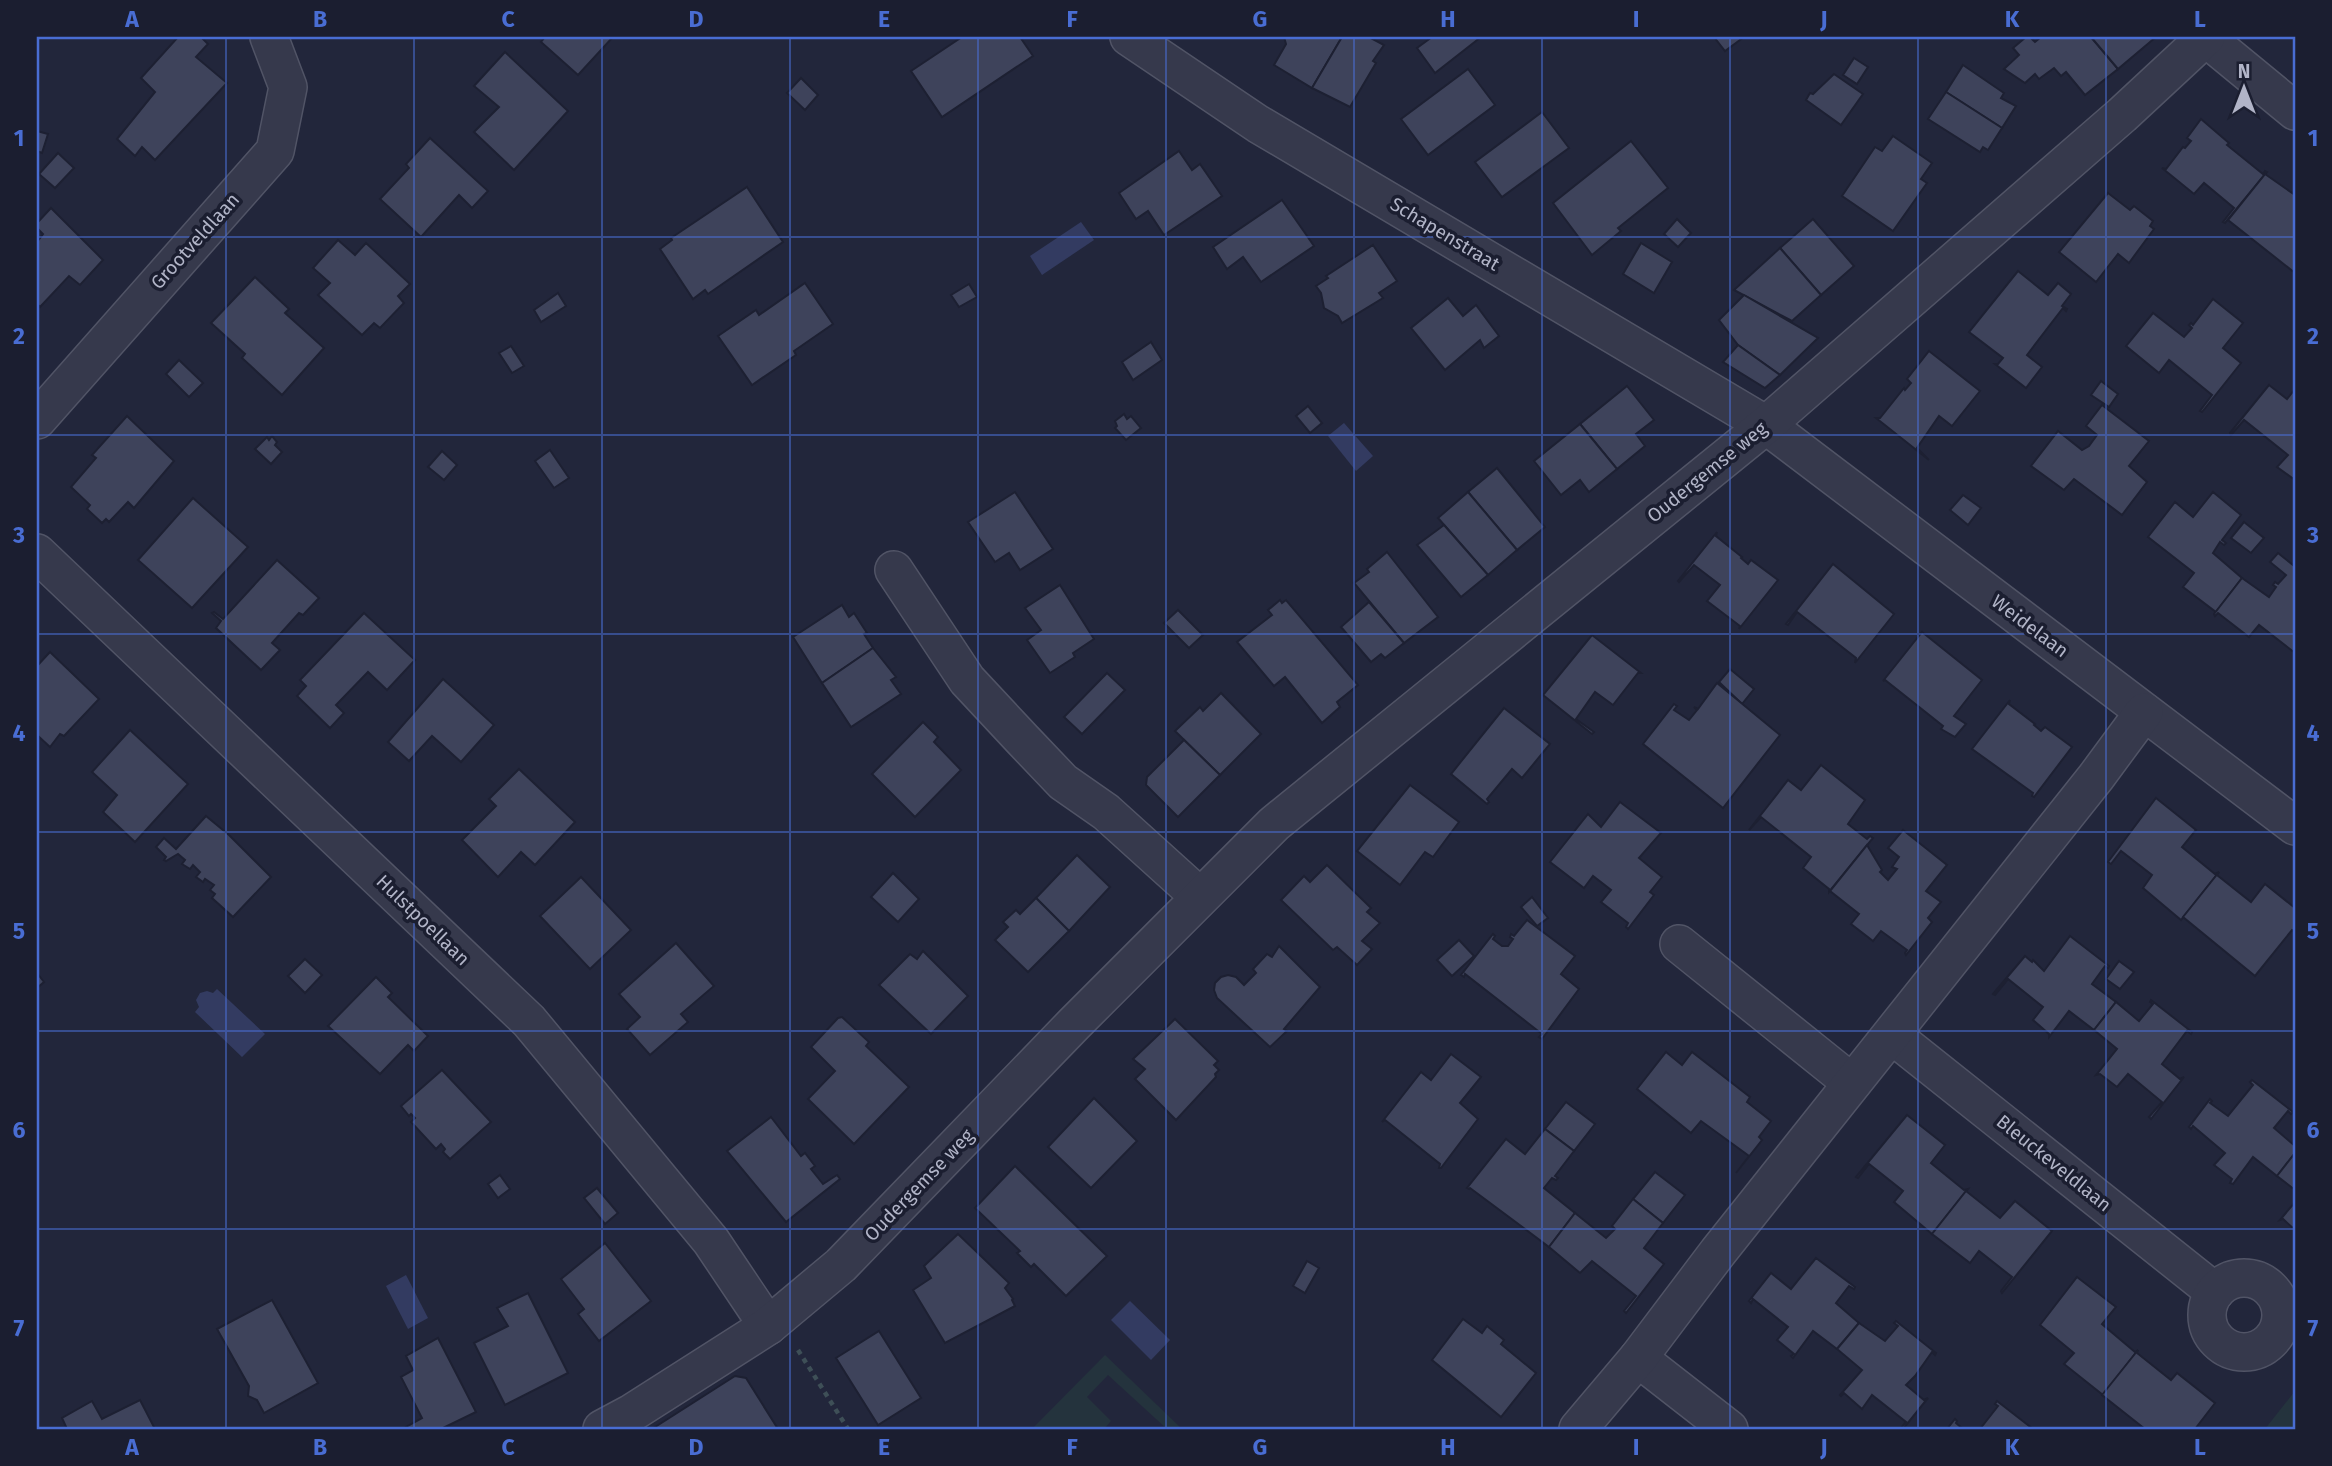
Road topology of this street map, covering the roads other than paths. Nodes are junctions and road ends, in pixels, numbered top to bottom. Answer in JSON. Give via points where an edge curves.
{"nodes":[{"id":1,"x":269,"y":37,"type":"edge"},
{"id":2,"x":1129,"y":37,"type":"edge"},
{"id":3,"x":2205,"y":37,"type":"edge"},
{"id":4,"x":2295,"y":111,"type":"edge"},
{"id":5,"x":37,"y":420,"type":"edge"},
{"id":6,"x":1766,"y":425,"type":"junction"},
{"id":7,"x":37,"y":553,"type":"edge"},
{"id":8,"x":894,"y":570,"type":"dead end"},
{"id":9,"x":2144,"y":712,"type":"junction"},
{"id":10,"x":2295,"y":826,"type":"edge"},
{"id":11,"x":1200,"y":897,"type":"junction"},
{"id":12,"x":1679,"y":944,"type":"dead end"},
{"id":13,"x":1892,"y":1035,"type":"junction"},
{"id":14,"x":1852,"y":1083,"type":"junction"},
{"id":15,"x":2215,"y":1292,"type":"dead end"},
{"id":16,"x":768,"y":1326,"type":"junction"},
{"id":17,"x":1638,"y":1358,"type":"junction"},
{"id":18,"x":602,"y":1429,"type":"edge"},
{"id":19,"x":1578,"y":1429,"type":"edge"},
{"id":20,"x":1729,"y":1429,"type":"edge"}],
"edges":[{"from":1,"to":5,"type":"street","name":"Grootveldlaan","via":[[288,87],[275,151]]},
{"from":2,"to":6,"type":"street","name":"Schapenstraat","via":[[1258,124]]},
{"from":3,"to":4,"type":"street"},
{"from":3,"to":6,"type":"street","name":"Oudergemse weg"},
{"from":6,"to":9,"type":"street","name":"Weidelaan"},
{"from":6,"to":11,"type":"street","name":"Oudergemse weg","via":[[1274,824]]},
{"from":7,"to":16,"type":"street","name":"Hulstpoellaan","via":[[529,1021],[711,1241]]},
{"from":8,"to":11,"type":"street","via":[[967,680],[1063,782],[1106,812]]},
{"from":9,"to":10,"type":"street","name":"Weidelaan"},
{"from":9,"to":13,"type":"street"},
{"from":11,"to":16,"type":"street","name":"Oudergemse weg","via":[[841,1265]]},
{"from":12,"to":14,"type":"street"},
{"from":13,"to":14,"type":"street"},
{"from":13,"to":15,"type":"street","name":"Bleuckeveldlaan"},
{"from":14,"to":17,"type":"street"},
{"from":16,"to":18,"type":"street","name":"Oudergemse weg"},
{"from":17,"to":19,"type":"street"},
{"from":17,"to":20,"type":"street"}]}
